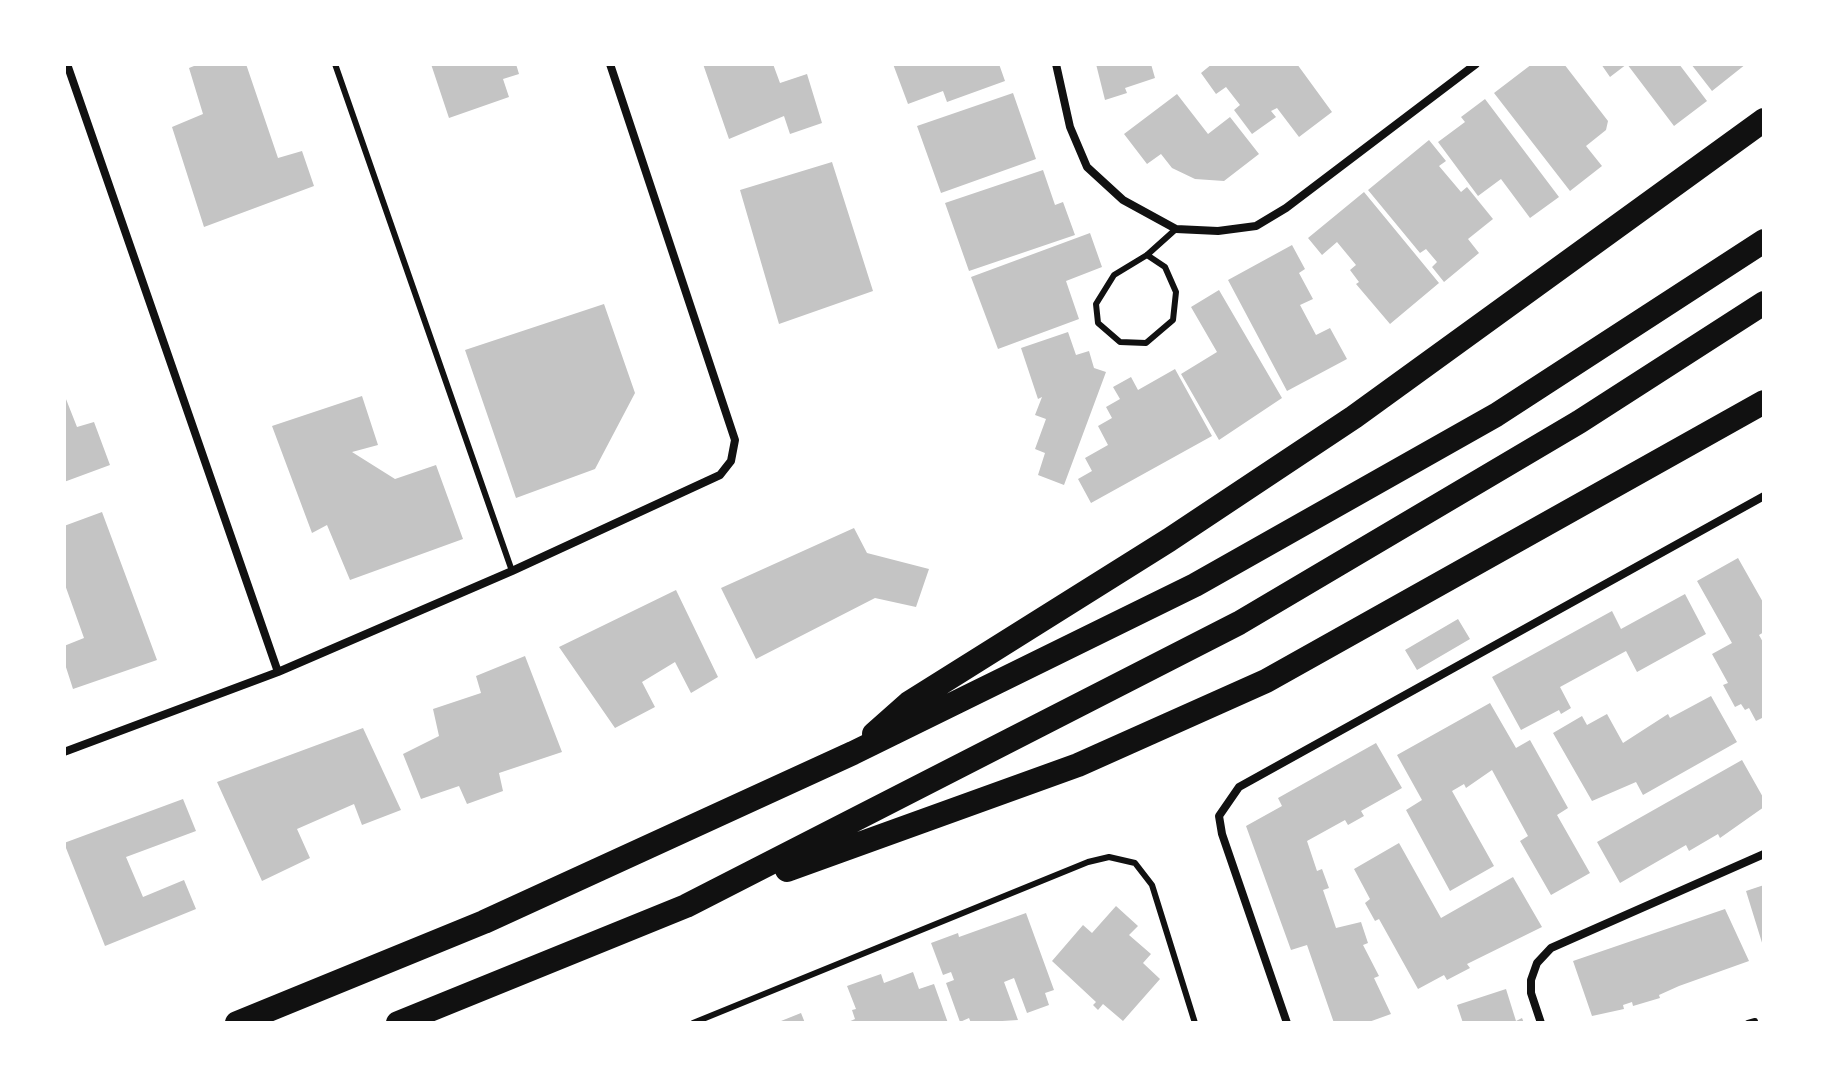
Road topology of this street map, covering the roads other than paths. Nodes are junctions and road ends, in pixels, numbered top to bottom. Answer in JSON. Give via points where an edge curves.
{"nodes":[{"id":1,"x":67,"y":64,"type":"edge"},
{"id":2,"x":335,"y":64,"type":"edge"},
{"id":3,"x":610,"y":64,"type":"edge"},
{"id":4,"x":1056,"y":64,"type":"edge"},
{"id":5,"x":1476,"y":64,"type":"edge"},
{"id":6,"x":1764,"y":120,"type":"edge"},
{"id":7,"x":1176,"y":229,"type":"junction"},
{"id":8,"x":1764,"y":241,"type":"edge"},
{"id":9,"x":1147,"y":255,"type":"junction"},
{"id":10,"x":1764,"y":303,"type":"edge"},
{"id":11,"x":1764,"y":402,"type":"edge"},
{"id":12,"x":1764,"y":496,"type":"edge"},
{"id":13,"x":512,"y":571,"type":"junction"},
{"id":14,"x":278,"y":672,"type":"junction"},
{"id":15,"x":64,"y":752,"type":"edge"},
{"id":16,"x":853,"y":753,"type":"junction"},
{"id":17,"x":1764,"y":854,"type":"edge"},
{"id":18,"x":686,"y":906,"type":"junction"},
{"id":19,"x":1193,"y":1022,"type":"edge"},
{"id":20,"x":237,"y":1023,"type":"edge"},
{"id":21,"x":398,"y":1023,"type":"edge"},
{"id":22,"x":693,"y":1023,"type":"edge"},
{"id":23,"x":1287,"y":1023,"type":"edge"},
{"id":24,"x":1541,"y":1023,"type":"edge"}],
"edges":[{"from":1,"to":14,"type":"street"},
{"from":2,"to":13,"type":"lane"},
{"from":3,"to":13,"type":"street","via":[[735,440],[731,461],[720,475]]},
{"from":4,"to":7,"type":"street","via":[[1070,127],[1087,167],[1123,200]]},
{"from":5,"to":7,"type":"street","via":[[1256,226]]},
{"from":6,"to":16,"type":"highway","via":[[1354,417],[909,703]]},
{"from":7,"to":9,"type":"lane"},
{"from":8,"to":16,"type":"highway","via":[[1496,415],[1373,486],[1195,585]]},
{"from":9,"to":9,"type":"lane","via":[[1114,275],[1096,304],[1098,323],[1120,342],[1146,343],[1173,320],[1176,292],[1165,267]]},
{"from":10,"to":18,"type":"highway","via":[[1579,422],[1239,623]]},
{"from":11,"to":18,"type":"highway","via":[[1266,681],[1078,765]]},
{"from":12,"to":23,"type":"street","via":[[1239,787],[1219,816],[1222,834]]},
{"from":13,"to":14,"type":"street"},
{"from":14,"to":15,"type":"street"},
{"from":16,"to":20,"type":"highway","via":[[484,922]]},
{"from":17,"to":24,"type":"street","via":[[1551,948],[1531,980]]},
{"from":18,"to":21,"type":"highway"},
{"from":19,"to":22,"type":"lane","via":[[1152,885],[1135,863],[1109,857]]}]}
